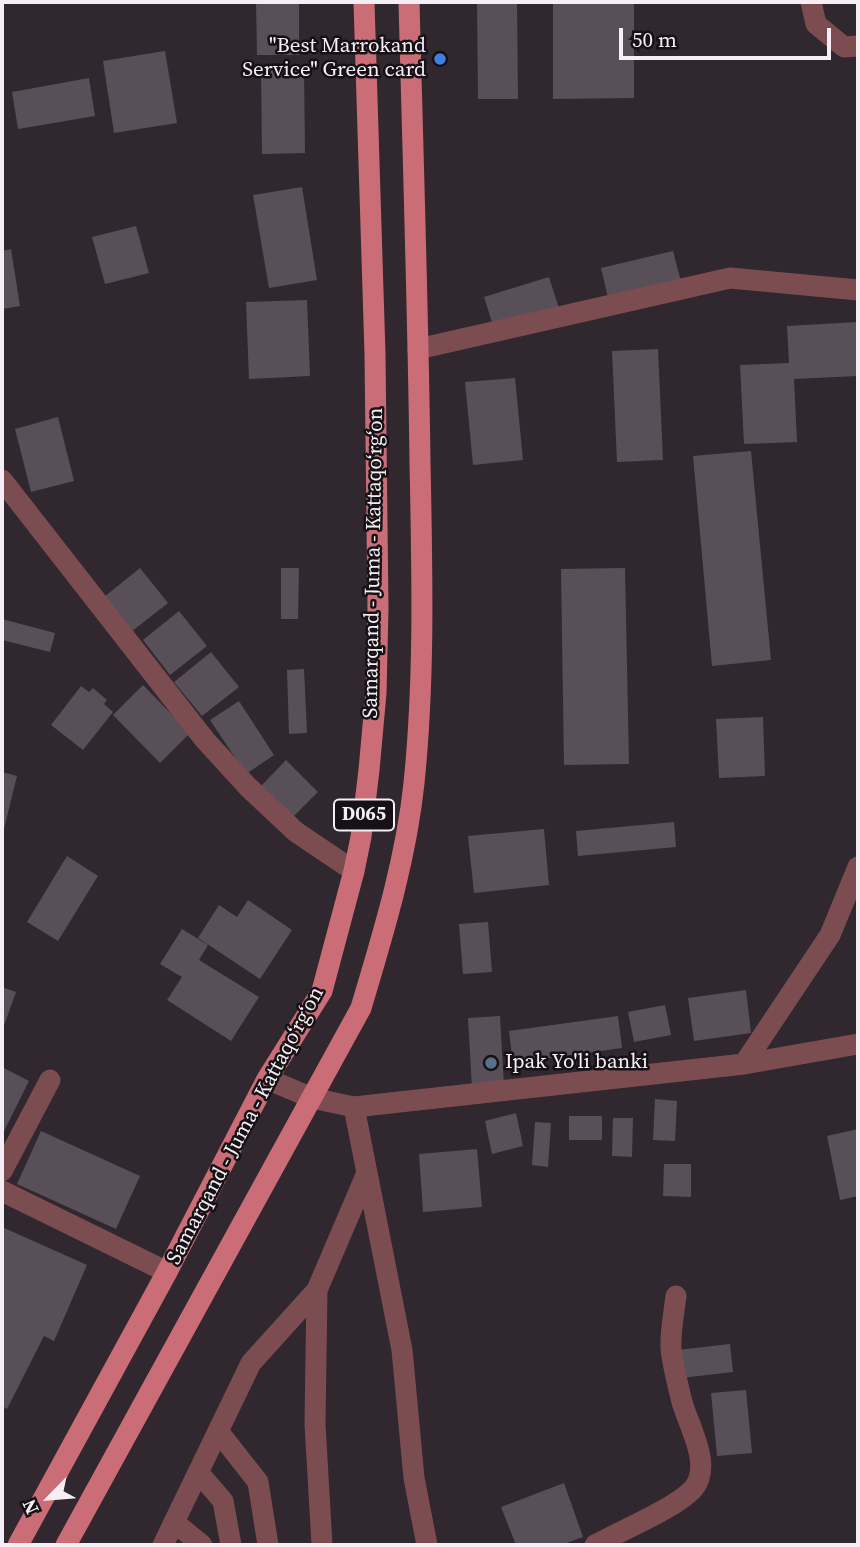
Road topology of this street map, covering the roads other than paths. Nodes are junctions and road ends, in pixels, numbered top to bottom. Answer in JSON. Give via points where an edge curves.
{"nodes":[{"id":1,"x":364,"y":2,"type":"edge"},
{"id":2,"x":409,"y":2,"type":"edge"},
{"id":3,"x":811,"y":2,"type":"edge"},
{"id":4,"x":858,"y":46,"type":"edge"},
{"id":5,"x":858,"y":290,"type":"edge"},
{"id":6,"x":418,"y":349,"type":"junction"},
{"id":7,"x":2,"y":480,"type":"edge"},
{"id":8,"x":858,"y":867,"type":"edge"},
{"id":9,"x":354,"y":871,"type":"junction"},
{"id":10,"x":858,"y":1044,"type":"edge"},
{"id":11,"x":744,"y":1064,"type":"junction"},
{"id":12,"x":267,"y":1079,"type":"junction"},
{"id":13,"x":50,"y":1080,"type":"dead end"},
{"id":14,"x":312,"y":1098,"type":"junction"},
{"id":15,"x":354,"y":1107,"type":"junction"},
{"id":16,"x":2,"y":1171,"type":"edge"},
{"id":17,"x":367,"y":1173,"type":"junction"},
{"id":18,"x":2,"y":1191,"type":"edge"},
{"id":19,"x":167,"y":1272,"type":"junction"},
{"id":20,"x":317,"y":1290,"type":"junction"},
{"id":21,"x":676,"y":1296,"type":"dead end"},
{"id":22,"x":218,"y":1431,"type":"junction"},
{"id":23,"x":198,"y":1472,"type":"junction"},
{"id":24,"x":174,"y":1522,"type":"junction"},
{"id":25,"x":18,"y":1545,"type":"edge"},
{"id":26,"x":66,"y":1545,"type":"edge"},
{"id":27,"x":163,"y":1545,"type":"edge"},
{"id":28,"x":202,"y":1545,"type":"edge"},
{"id":29,"x":231,"y":1545,"type":"edge"},
{"id":30,"x":268,"y":1545,"type":"edge"},
{"id":31,"x":322,"y":1545,"type":"edge"},
{"id":32,"x":427,"y":1545,"type":"edge"},
{"id":33,"x":595,"y":1545,"type":"edge"}],
"edges":[{"from":1,"to":9,"type":"main road","name":"Samarqand - Juma - Kattaqo‘rg‘on","number":"D065","via":[[378,609],[369,770]]},
{"from":2,"to":6,"type":"main road","name":"Samarqand - Juma - Kattaqo‘rg‘on","number":"D065"},
{"from":3,"to":4,"type":"street","via":[[816,24],[844,47]]},
{"from":5,"to":6,"type":"street","via":[[730,278]]},
{"from":6,"to":14,"type":"main road","name":"Samarqand - Juma - Kattaqo‘rg‘on","number":"D065","via":[[422,607],[414,784],[388,916],[361,1008]]},
{"from":7,"to":9,"type":"street","via":[[205,740],[296,832]]},
{"from":8,"to":11,"type":"street","via":[[830,935]]},
{"from":9,"to":12,"type":"main road","name":"Samarqand - Juma - Kattaqo‘rg‘on","number":"D065","via":[[322,991]]},
{"from":10,"to":11,"type":"street"},
{"from":11,"to":15,"type":"street"},
{"from":12,"to":14,"type":"street"},
{"from":12,"to":19,"type":"main road","name":"Samarqand - Juma - Kattaqo‘rg‘on","number":"D065"},
{"from":13,"to":16,"type":"street"},
{"from":14,"to":15,"type":"street"},
{"from":14,"to":26,"type":"main road","name":"Samarqand - Juma - Kattaqo‘rg‘on","number":"D065"},
{"from":15,"to":17,"type":"street"},
{"from":17,"to":20,"type":"street"},
{"from":17,"to":32,"type":"street","via":[[402,1350],[414,1478]]},
{"from":18,"to":19,"type":"street"},
{"from":19,"to":25,"type":"main road","name":"Samarqand - Juma - Kattaqo‘rg‘on","number":"D065"},
{"from":20,"to":22,"type":"street","via":[[251,1363]]},
{"from":20,"to":31,"type":"street","via":[[315,1424]]},
{"from":21,"to":33,"type":"street","via":[[671,1348],[701,1465],[699,1482],[676,1503]]},
{"from":22,"to":23,"type":"street"},
{"from":22,"to":30,"type":"street","via":[[258,1482]]},
{"from":23,"to":24,"type":"street"},
{"from":23,"to":29,"type":"street","via":[[223,1501]]},
{"from":24,"to":27,"type":"street"},
{"from":24,"to":28,"type":"street"}]}
